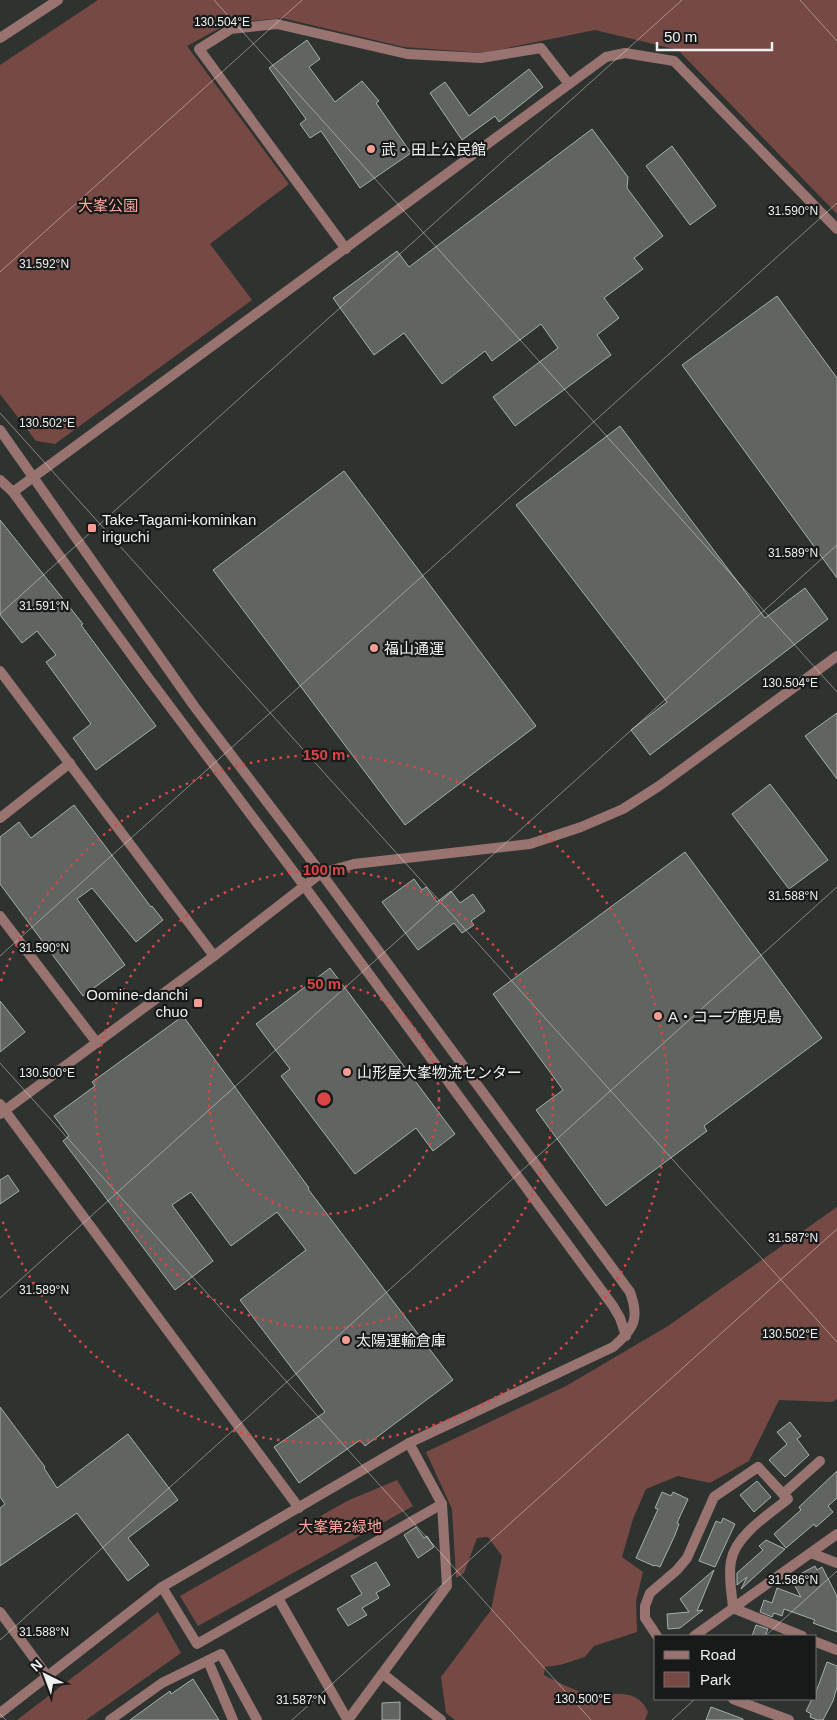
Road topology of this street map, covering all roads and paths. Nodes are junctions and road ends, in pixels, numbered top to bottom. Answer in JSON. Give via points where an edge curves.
{"nodes":[{"id":1,"x":58,"y":0,"type":"edge"},
{"id":2,"x":0,"y":38,"type":"edge"},
{"id":3,"x":570,"y":84,"type":"junction"},
{"id":4,"x":837,"y":230,"type":"edge"},
{"id":5,"x":346,"y":249,"type":"junction"},
{"id":6,"x":0,"y":430,"type":"edge"},
{"id":7,"x":34,"y":477,"type":"junction"},
{"id":8,"x":0,"y":480,"type":"edge"},
{"id":9,"x":13,"y":492,"type":"junction"},
{"id":10,"x":837,"y":656,"type":"edge"},
{"id":11,"x":0,"y":671,"type":"edge"},
{"id":12,"x":70,"y":763,"type":"junction"},
{"id":13,"x":0,"y":818,"type":"edge"},
{"id":14,"x":321,"y":873,"type":"junction"},
{"id":15,"x":305,"y":887,"type":"junction"},
{"id":16,"x":0,"y":916,"type":"edge"},
{"id":17,"x":214,"y":956,"type":"junction"},
{"id":18,"x":97,"y":1043,"type":"junction"},
{"id":19,"x":1,"y":1110,"type":"edge"},
{"id":20,"x":626,"y":1336,"type":"junction"},
{"id":21,"x":409,"y":1443,"type":"junction"},
{"id":22,"x":820,"y":1462,"type":"dead end"},
{"id":23,"x":783,"y":1494,"type":"junction"},
{"id":24,"x":442,"y":1504,"type":"junction"},
{"id":25,"x":299,"y":1508,"type":"junction"},
{"id":26,"x":837,"y":1534,"type":"edge"},
{"id":27,"x":811,"y":1553,"type":"junction"},
{"id":28,"x":837,"y":1563,"type":"edge"},
{"id":29,"x":162,"y":1587,"type":"junction"},
{"id":30,"x":278,"y":1598,"type":"junction"},
{"id":31,"x":733,"y":1608,"type":"junction"},
{"id":32,"x":0,"y":1612,"type":"edge"},
{"id":33,"x":656,"y":1635,"type":"edge"},
{"id":34,"x":695,"y":1635,"type":"edge"},
{"id":35,"x":800,"y":1635,"type":"edge"},
{"id":36,"x":817,"y":1642,"type":"edge"},
{"id":37,"x":837,"y":1650,"type":"edge"},
{"id":38,"x":208,"y":1661,"type":"junction"},
{"id":39,"x":383,"y":1674,"type":"junction"},
{"id":40,"x":48,"y":1677,"type":"junction"},
{"id":41,"x":736,"y":1700,"type":"edge"},
{"id":42,"x":0,"y":1713,"type":"edge"},
{"id":43,"x":772,"y":1717,"type":"edge"},
{"id":44,"x":110,"y":1720,"type":"edge"},
{"id":45,"x":233,"y":1720,"type":"edge"},
{"id":46,"x":257,"y":1720,"type":"edge"},
{"id":47,"x":347,"y":1720,"type":"edge"},
{"id":48,"x":441,"y":1720,"type":"edge"},
{"id":49,"x":788,"y":1720,"type":"edge"}],
"edges":[{"from":1,"to":2,"type":"street"},
{"from":3,"to":4,"type":"street","via":[[606,57],[618,54],[674,61]]},
{"from":3,"to":5,"type":"street"},
{"from":3,"to":5,"type":"street","via":[[541,48],[481,58],[407,54],[277,24],[231,29],[200,49]]},
{"from":5,"to":7,"type":"street"},
{"from":6,"to":7,"type":"street"},
{"from":7,"to":9,"type":"street"},
{"from":7,"to":14,"type":"street","via":[[194,706]]},
{"from":8,"to":9,"type":"street"},
{"from":9,"to":15,"type":"street"},
{"from":10,"to":14,"type":"street","via":[[659,786],[623,809],[581,827],[530,844],[354,864]]},
{"from":11,"to":12,"type":"street"},
{"from":12,"to":13,"type":"street"},
{"from":12,"to":17,"type":"street"},
{"from":14,"to":15,"type":"street"},
{"from":14,"to":20,"type":"street","via":[[630,1292],[635,1306],[632,1327]]},
{"from":15,"to":17,"type":"street"},
{"from":15,"to":20,"type":"street","via":[[613,1306]]},
{"from":16,"to":18,"type":"street"},
{"from":17,"to":18,"type":"street"},
{"from":18,"to":19,"type":"street"},
{"from":19,"to":25,"type":"street"},
{"from":20,"to":21,"type":"street","via":[[613,1348]]},
{"from":21,"to":24,"type":"street"},
{"from":21,"to":25,"type":"street"},
{"from":22,"to":23,"type":"street"},
{"from":23,"to":31,"type":"street","via":[[788,1499],[745,1535],[730,1561]]},
{"from":23,"to":33,"type":"street","via":[[758,1467],[714,1497],[687,1558],[650,1593],[645,1606],[646,1618]]},
{"from":24,"to":30,"type":"street"},
{"from":24,"to":39,"type":"street","via":[[447,1586]]},
{"from":25,"to":29,"type":"street"},
{"from":26,"to":27,"type":"street"},
{"from":27,"to":28,"type":"street"},
{"from":27,"to":31,"type":"street"},
{"from":29,"to":30,"type":"street","via":[[197,1644]]},
{"from":29,"to":40,"type":"street"},
{"from":30,"to":47,"type":"street"},
{"from":31,"to":34,"type":"street"},
{"from":31,"to":35,"type":"street"},
{"from":32,"to":40,"type":"street"},
{"from":36,"to":37,"type":"street"},
{"from":38,"to":44,"type":"street","via":[[162,1683]]},
{"from":38,"to":45,"type":"street"},
{"from":38,"to":46,"type":"street","via":[[221,1654]]},
{"from":39,"to":47,"type":"street"},
{"from":39,"to":48,"type":"street"},
{"from":40,"to":42,"type":"street"},
{"from":41,"to":43,"type":"street"},
{"from":43,"to":49,"type":"street"}]}
